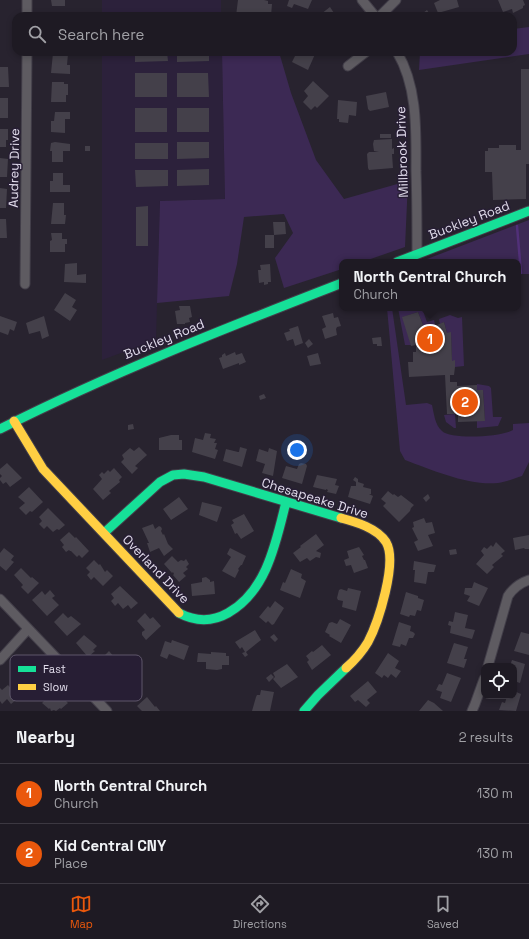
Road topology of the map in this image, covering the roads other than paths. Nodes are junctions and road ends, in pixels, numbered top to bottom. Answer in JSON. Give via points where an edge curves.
{"nodes":[{"id":1,"x":27,"y":0,"type":"edge"},
{"id":2,"x":362,"y":0,"type":"edge"},
{"id":3,"x":396,"y":0,"type":"edge"},
{"id":4,"x":27,"y":12,"type":"edge"},
{"id":5,"x":372,"y":12,"type":"edge"},
{"id":6,"x":384,"y":12,"type":"edge"},
{"id":7,"x":27,"y":56,"type":"edge"},
{"id":8,"x":361,"y":56,"type":"edge"},
{"id":9,"x":400,"y":56,"type":"edge"},
{"id":10,"x":348,"y":66,"type":"dead end"},
{"id":11,"x":529,"y":211,"type":"edge"},
{"id":12,"x":418,"y":254,"type":"junction"},
{"id":13,"x":405,"y":259,"type":"edge"},
{"id":14,"x":25,"y":284,"type":"dead end"},
{"id":15,"x":339,"y":284,"type":"edge"},
{"id":16,"x":14,"y":421,"type":"junction"},
{"id":17,"x":0,"y":429,"type":"edge"},
{"id":18,"x":286,"y":502,"type":"junction"},
{"id":19,"x":104,"y":533,"type":"junction"},
{"id":20,"x":529,"y":580,"type":"edge"},
{"id":21,"x":0,"y":599,"type":"edge"},
{"id":22,"x":28,"y":629,"type":"junction"},
{"id":23,"x":53,"y":655,"type":"edge"},
{"id":24,"x":0,"y":660,"type":"edge"},
{"id":25,"x":489,"y":663,"type":"edge"},
{"id":26,"x":481,"y":688,"type":"edge"},
{"id":27,"x":97,"y":701,"type":"edge"},
{"id":28,"x":107,"y":711,"type":"edge"},
{"id":29,"x":304,"y":711,"type":"edge"},
{"id":30,"x":472,"y":711,"type":"edge"}],
"edges":[{"from":1,"to":4,"type":"street"},
{"from":2,"to":5,"type":"street"},
{"from":3,"to":6,"type":"street"},
{"from":7,"to":14,"type":"street","name":"Audrey Drive"},
{"from":8,"to":10,"type":"street"},
{"from":9,"to":12,"type":"street","name":"Millbrook Drive","via":[[413,98]]},
{"from":11,"to":12,"type":"street","name":"Buckley Road"},
{"from":12,"to":13,"type":"street","name":"Buckley Road"},
{"from":15,"to":16,"type":"street","name":"Buckley Road","via":[[128,367]]},
{"from":16,"to":17,"type":"street","name":"Buckley Road"},
{"from":16,"to":19,"type":"street","name":"Overland Drive","via":[[44,469]]},
{"from":18,"to":19,"type":"street","name":"Chesapeake Drive","via":[[204,477],[173,475],[160,482]]},
{"from":18,"to":19,"type":"street","name":"Overland Drive","via":[[268,566],[256,588],[242,604],[214,620],[183,616]]},
{"from":18,"to":29,"type":"street","name":"Chesapeake Drive","via":[[375,530],[390,549],[391,563],[372,635],[351,665],[316,695]]},
{"from":20,"to":25,"type":"street","via":[[513,589],[508,596]]},
{"from":21,"to":22,"type":"street"},
{"from":22,"to":23,"type":"street"},
{"from":22,"to":24,"type":"street"},
{"from":26,"to":30,"type":"street"},
{"from":27,"to":28,"type":"street"}]}
